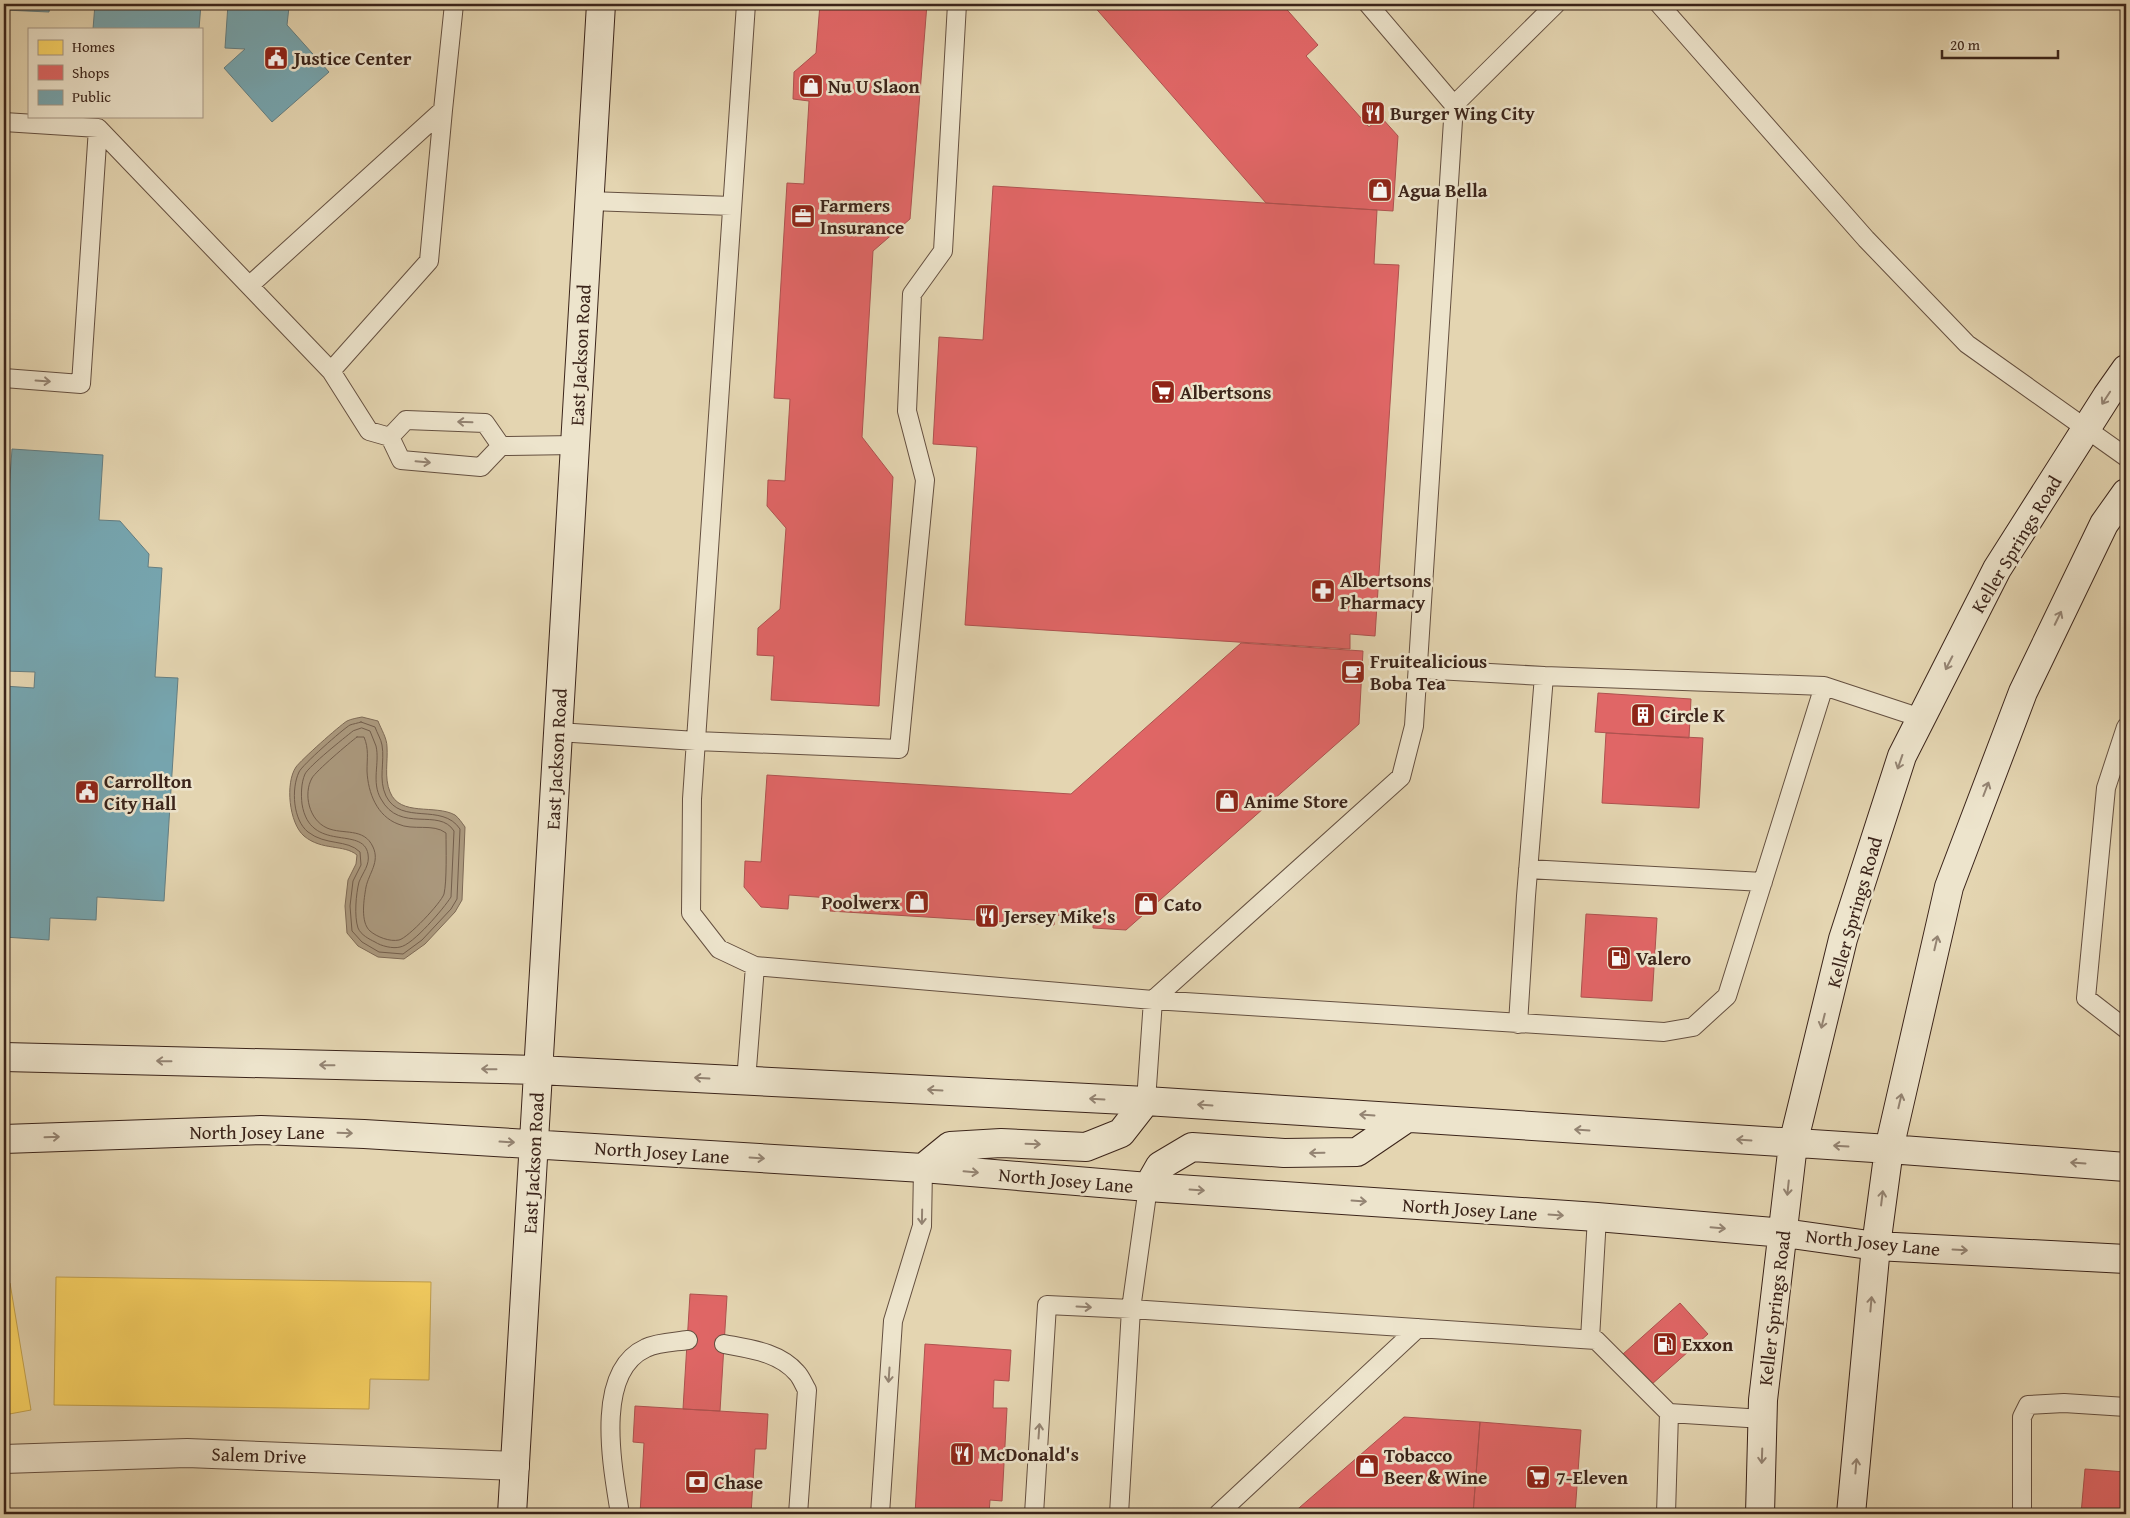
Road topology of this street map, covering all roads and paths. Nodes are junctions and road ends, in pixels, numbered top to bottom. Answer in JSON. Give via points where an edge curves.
{"nodes":[{"id":1,"x":454,"y":4,"type":"edge"},
{"id":2,"x":600,"y":4,"type":"edge"},
{"id":3,"x":746,"y":4,"type":"edge"},
{"id":4,"x":957,"y":4,"type":"edge"},
{"id":5,"x":1368,"y":4,"type":"edge"},
{"id":6,"x":1556,"y":4,"type":"edge"},
{"id":7,"x":1659,"y":4,"type":"edge"},
{"id":8,"x":1454,"y":105,"type":"junction"},
{"id":9,"x":443,"y":110,"type":"junction"},
{"id":10,"x":4,"y":122,"type":"edge"},
{"id":11,"x":98,"y":128,"type":"junction"},
{"id":12,"x":589,"y":201,"type":"junction"},
{"id":13,"x":732,"y":206,"type":"junction"},
{"id":14,"x":250,"y":285,"type":"junction"},
{"id":15,"x":2126,"y":369,"type":"edge"},
{"id":16,"x":331,"y":371,"type":"junction"},
{"id":17,"x":4,"y":378,"type":"edge"},
{"id":18,"x":2087,"y":428,"type":"junction"},
{"id":19,"x":390,"y":437,"type":"junction"},
{"id":20,"x":575,"y":445,"type":"junction"},
{"id":21,"x":501,"y":446,"type":"junction"},
{"id":22,"x":2126,"y":456,"type":"edge"},
{"id":23,"x":2126,"y":493,"type":"edge"},
{"id":24,"x":1418,"y":669,"type":"junction"},
{"id":25,"x":1544,"y":676,"type":"junction"},
{"id":26,"x":1824,"y":686,"type":"junction"},
{"id":27,"x":1921,"y":718,"type":"junction"},
{"id":28,"x":2126,"y":728,"type":"edge"},
{"id":29,"x":558,"y":732,"type":"junction"},
{"id":30,"x":696,"y":741,"type":"junction"},
{"id":31,"x":1528,"y":869,"type":"junction"},
{"id":32,"x":1763,"y":882,"type":"junction"},
{"id":33,"x":755,"y":966,"type":"junction"},
{"id":34,"x":1153,"y":1000,"type":"junction"},
{"id":35,"x":1518,"y":1024,"type":"junction"},
{"id":36,"x":2126,"y":1029,"type":"edge"},
{"id":37,"x":4,"y":1057,"type":"edge"},
{"id":38,"x":538,"y":1070,"type":"junction"},
{"id":39,"x":746,"y":1081,"type":"junction"},
{"id":40,"x":1146,"y":1101,"type":"junction"},
{"id":41,"x":1407,"y":1118,"type":"junction"},
{"id":42,"x":4,"y":1139,"type":"edge"},
{"id":43,"x":534,"y":1144,"type":"junction"},
{"id":44,"x":1793,"y":1144,"type":"junction"},
{"id":45,"x":1889,"y":1149,"type":"junction"},
{"id":46,"x":2126,"y":1167,"type":"edge"},
{"id":47,"x":923,"y":1168,"type":"junction"},
{"id":48,"x":1148,"y":1187,"type":"junction"},
{"id":49,"x":1597,"y":1217,"type":"junction"},
{"id":50,"x":1784,"y":1233,"type":"junction"},
{"id":51,"x":1876,"y":1246,"type":"junction"},
{"id":52,"x":2126,"y":1259,"type":"edge"},
{"id":53,"x":1131,"y":1309,"type":"junction"},
{"id":54,"x":1418,"y":1328,"type":"junction"},
{"id":55,"x":1590,"y":1339,"type":"junction"},
{"id":56,"x":688,"y":1340,"type":"dead end"},
{"id":57,"x":724,"y":1344,"type":"dead end"},
{"id":58,"x":2126,"y":1407,"type":"edge"},
{"id":59,"x":1669,"y":1413,"type":"junction"},
{"id":60,"x":1763,"y":1419,"type":"junction"},
{"id":61,"x":4,"y":1459,"type":"edge"},
{"id":62,"x":515,"y":1466,"type":"junction"},
{"id":63,"x":512,"y":1514,"type":"edge"},
{"id":64,"x":620,"y":1514,"type":"edge"},
{"id":65,"x":798,"y":1514,"type":"edge"},
{"id":66,"x":880,"y":1514,"type":"edge"},
{"id":67,"x":1034,"y":1514,"type":"edge"},
{"id":68,"x":1119,"y":1514,"type":"edge"},
{"id":69,"x":1218,"y":1514,"type":"edge"},
{"id":70,"x":1666,"y":1514,"type":"edge"},
{"id":71,"x":1760,"y":1514,"type":"edge"},
{"id":72,"x":1851,"y":1514,"type":"edge"},
{"id":73,"x":2022,"y":1514,"type":"edge"}],
"edges":[{"from":1,"to":9,"type":"lane"},
{"from":2,"to":12,"type":"main road","name":"East Jackson Road"},
{"from":3,"to":13,"type":"lane"},
{"from":4,"to":30,"type":"lane","via":[[943,251],[912,294],[907,411],[925,480],[899,749]]},
{"from":5,"to":8,"type":"lane"},
{"from":6,"to":8,"type":"lane"},
{"from":7,"to":18,"type":"lane","via":[[1866,239],[1967,344]]},
{"from":8,"to":24,"type":"lane"},
{"from":9,"to":14,"type":"lane"},
{"from":9,"to":16,"type":"lane","via":[[430,261]]},
{"from":10,"to":11,"type":"lane"},
{"from":11,"to":14,"type":"lane"},
{"from":17,"to":11,"type":"lane","one_way":true,"via":[[81,384]]},
{"from":12,"to":13,"type":"lane"},
{"from":12,"to":20,"type":"main road","name":"East Jackson Road"},
{"from":13,"to":30,"type":"lane"},
{"from":14,"to":16,"type":"lane"},
{"from":15,"to":18,"type":"main road","name":"Keller Springs Road","one_way":true},
{"from":16,"to":19,"type":"lane","via":[[369,431]]},
{"from":18,"to":22,"type":"lane"},
{"from":18,"to":27,"type":"main road","name":"Keller Springs Road","one_way":true,"via":[[1997,569]]},
{"from":21,"to":19,"type":"lane","one_way":true,"via":[[485,423],[406,420]]},
{"from":19,"to":21,"type":"lane","one_way":true,"via":[[401,460],[481,467]]},
{"from":20,"to":21,"type":"lane"},
{"from":20,"to":29,"type":"main road","name":"East Jackson Road"},
{"from":45,"to":23,"type":"main road","one_way":true,"via":[[1950,886],[2023,692],[2104,524]]},
{"from":24,"to":25,"type":"lane"},
{"from":24,"to":34,"type":"lane","via":[[1414,726],[1402,777]]},
{"from":25,"to":26,"type":"lane"},
{"from":25,"to":31,"type":"lane"},
{"from":26,"to":27,"type":"lane"},
{"from":26,"to":32,"type":"lane"},
{"from":27,"to":44,"type":"main road","name":"Keller Springs Road","one_way":true,"via":[[1902,756],[1843,940]]},
{"from":28,"to":36,"type":"lane","via":[[2106,788],[2086,998]]},
{"from":29,"to":30,"type":"lane"},
{"from":29,"to":38,"type":"main road","name":"East Jackson Road"},
{"from":30,"to":33,"type":"lane","via":[[692,799],[692,913],[718,949]]},
{"from":31,"to":32,"type":"lane"},
{"from":31,"to":35,"type":"lane"},
{"from":32,"to":35,"type":"lane","via":[[1727,996],[1693,1027],[1664,1032]]},
{"from":33,"to":34,"type":"lane"},
{"from":33,"to":39,"type":"lane"},
{"from":34,"to":35,"type":"lane"},
{"from":34,"to":40,"type":"lane"},
{"from":38,"to":37,"type":"main road","one_way":true},
{"from":39,"to":38,"type":"main road","one_way":true},
{"from":38,"to":43,"type":"main road","name":"East Jackson Road"},
{"from":40,"to":39,"type":"main road","one_way":true},
{"from":41,"to":40,"type":"main road","one_way":true},
{"from":47,"to":40,"type":"main road","one_way":true,"via":[[950,1146],[1001,1143],[1086,1147],[1121,1133]]},
{"from":44,"to":41,"type":"main road","one_way":true},
{"from":41,"to":48,"type":"main road","one_way":true,"via":[[1357,1152],[1284,1153],[1192,1147],[1160,1166]]},
{"from":42,"to":43,"type":"main road","name":"North Josey Lane","one_way":true,"via":[[261,1130]]},
{"from":43,"to":47,"type":"main road","name":"North Josey Lane","one_way":true},
{"from":43,"to":62,"type":"main road","name":"East Jackson Road"},
{"from":45,"to":44,"type":"main road","one_way":true},
{"from":44,"to":50,"type":"main road","name":"Keller Springs Road","one_way":true},
{"from":46,"to":45,"type":"main road","one_way":true},
{"from":51,"to":45,"type":"main road","one_way":true},
{"from":47,"to":48,"type":"main road","name":"North Josey Lane","one_way":true},
{"from":47,"to":66,"type":"lane","one_way":true,"via":[[922,1226],[893,1321]]},
{"from":48,"to":49,"type":"main road","name":"North Josey Lane","one_way":true},
{"from":48,"to":53,"type":"lane"},
{"from":49,"to":50,"type":"main road","name":"North Josey Lane","one_way":true},
{"from":49,"to":55,"type":"lane"},
{"from":50,"to":51,"type":"main road","name":"North Josey Lane"},
{"from":50,"to":60,"type":"main road","name":"Keller Springs Road"},
{"from":51,"to":52,"type":"main road","name":"North Josey Lane","one_way":true},
{"from":72,"to":51,"type":"main road","one_way":true},
{"from":53,"to":54,"type":"lane"},
{"from":67,"to":53,"type":"lane","one_way":true,"via":[[1047,1305]]},
{"from":53,"to":68,"type":"lane"},
{"from":54,"to":55,"type":"lane"},
{"from":54,"to":69,"type":"lane"},
{"from":55,"to":59,"type":"lane","via":[[1596,1340]]},
{"from":56,"to":64,"type":"lane","via":[[647,1347],[630,1359],[619,1377],[610,1429]]},
{"from":57,"to":65,"type":"lane","via":[[758,1350],[781,1359],[798,1373],[806,1390]]},
{"from":58,"to":73,"type":"lane","via":[[2064,1403],[2028,1405],[2022,1417]]},
{"from":59,"to":60,"type":"lane"},
{"from":59,"to":70,"type":"lane"},
{"from":60,"to":71,"type":"main road","name":"Keller Springs Road","one_way":true},
{"from":61,"to":62,"type":"main road","name":"Salem Drive","via":[[187,1453]]},
{"from":62,"to":63,"type":"main road","name":"East Jackson Road"}]}
